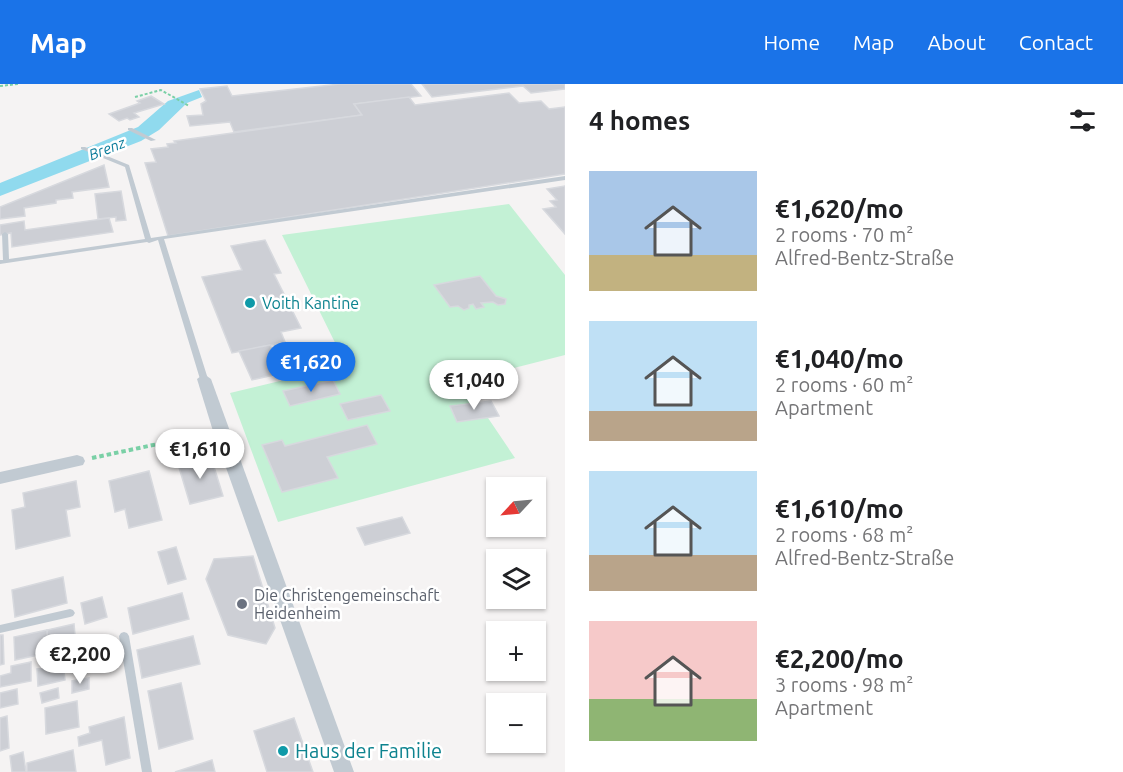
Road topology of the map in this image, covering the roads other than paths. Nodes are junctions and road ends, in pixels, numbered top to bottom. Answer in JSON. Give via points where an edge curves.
{"nodes":[{"id":1,"x":130,"y":129,"type":"dead end"},
{"id":2,"x":153,"y":140,"type":"dead end"},
{"id":3,"x":83,"y":148,"type":"dead end"},
{"id":4,"x":565,"y":177,"type":"edge"},
{"id":5,"x":5,"y":234,"type":"dead end"},
{"id":6,"x":161,"y":240,"type":"junction"},
{"id":7,"x":149,"y":242,"type":"junction"},
{"id":8,"x":3,"y":262,"type":"edge"},
{"id":9,"x":204,"y":379,"type":"joint"},
{"id":10,"x":77,"y":461,"type":"road end"},
{"id":11,"x":0,"y":478,"type":"edge"},
{"id":12,"x":70,"y":613,"type":"dead end"},
{"id":13,"x":0,"y":629,"type":"edge"},
{"id":14,"x":124,"y":636,"type":"dead end"},
{"id":15,"x":147,"y":772,"type":"edge"},
{"id":16,"x":344,"y":772,"type":"edge"}],
"edges":[{"from":1,"to":2,"type":"lane"},
{"from":3,"to":7,"type":"lane","via":[[127,166]]},
{"from":4,"to":6,"type":"lane"},
{"from":5,"to":8,"type":"lane"},
{"from":6,"to":7,"type":"lane"},
{"from":6,"to":9,"type":"lane"},
{"from":7,"to":8,"type":"lane"},
{"from":9,"to":16,"type":"street"},
{"from":10,"to":11,"type":"street"},
{"from":12,"to":13,"type":"lane"},
{"from":14,"to":15,"type":"lane"}]}
